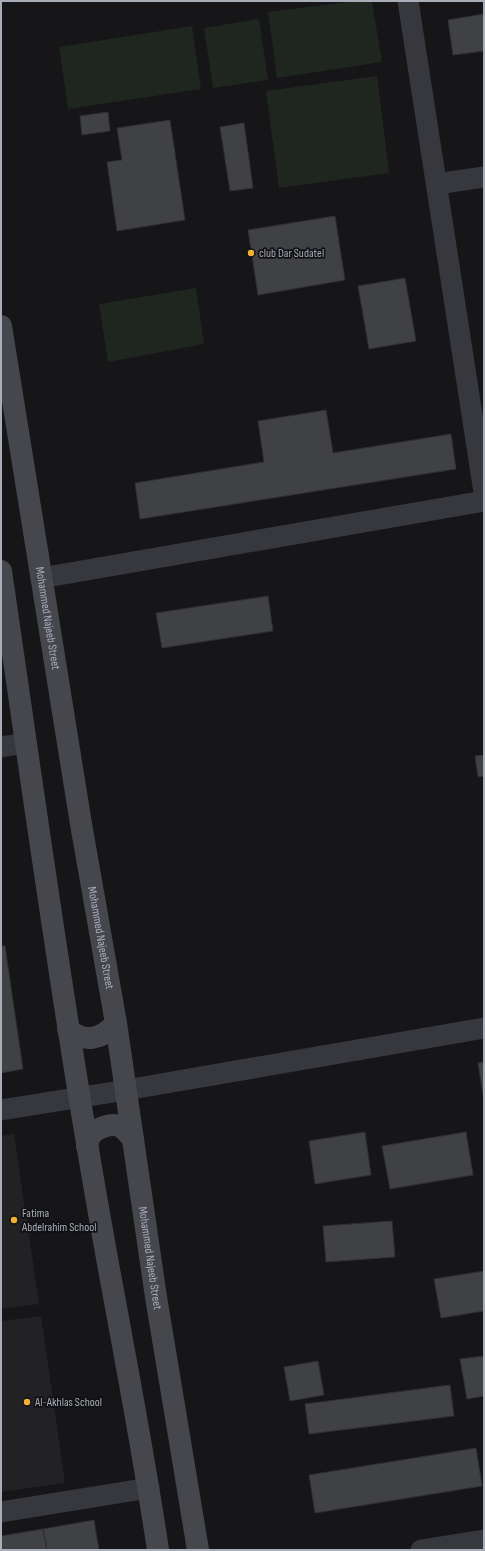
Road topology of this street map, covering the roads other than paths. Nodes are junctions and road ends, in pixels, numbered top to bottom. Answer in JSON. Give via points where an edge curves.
{"nodes":[{"id":1,"x":408,"y":1,"type":"edge"},
{"id":2,"x":484,"y":177,"type":"edge"},
{"id":3,"x":437,"y":184,"type":"junction"},
{"id":4,"x":1,"y":326,"type":"edge"},
{"id":5,"x":484,"y":492,"type":"edge"},
{"id":6,"x":484,"y":501,"type":"edge"},
{"id":7,"x":1,"y":571,"type":"edge"},
{"id":8,"x":41,"y":578,"type":"junction"},
{"id":9,"x":26,"y":743,"type":"junction"},
{"id":10,"x":1,"y":747,"type":"edge"},
{"id":11,"x":116,"y":1023,"type":"junction"},
{"id":12,"x":484,"y":1028,"type":"edge"},
{"id":13,"x":68,"y":1029,"type":"junction"},
{"id":14,"x":126,"y":1090,"type":"junction"},
{"id":15,"x":79,"y":1098,"type":"junction"},
{"id":16,"x":1,"y":1110,"type":"edge"},
{"id":17,"x":133,"y":1139,"type":"junction"},
{"id":18,"x":87,"y":1146,"type":"junction"},
{"id":19,"x":148,"y":1488,"type":"junction"},
{"id":20,"x":1,"y":1512,"type":"edge"},
{"id":21,"x":484,"y":1540,"type":"edge"},
{"id":22,"x":158,"y":1550,"type":"edge"},
{"id":23,"x":198,"y":1550,"type":"edge"},
{"id":24,"x":421,"y":1550,"type":"edge"}],
"edges":[{"from":1,"to":3,"type":"street"},
{"from":2,"to":3,"type":"street"},
{"from":3,"to":5,"type":"street"},
{"from":4,"to":8,"type":"main road","name":"Mohammed Najeeb Street"},
{"from":6,"to":8,"type":"street"},
{"from":7,"to":9,"type":"main road"},
{"from":8,"to":11,"type":"main road","name":"Mohammed Najeeb Street"},
{"from":9,"to":10,"type":"street"},
{"from":9,"to":13,"type":"main road"},
{"from":11,"to":13,"type":"main road","via":[[105,1034],[92,1038],[78,1036]]},
{"from":11,"to":14,"type":"main road","name":"Mohammed Najeeb Street"},
{"from":12,"to":14,"type":"street"},
{"from":13,"to":15,"type":"main road"},
{"from":14,"to":15,"type":"street"},
{"from":14,"to":17,"type":"main road","name":"Mohammed Najeeb Street"},
{"from":15,"to":16,"type":"street"},
{"from":15,"to":18,"type":"main road"},
{"from":17,"to":18,"type":"main road","via":[[118,1125],[110,1125],[90,1135]]},
{"from":17,"to":23,"type":"main road","name":"Mohammed Najeeb Street","via":[[157,1305]]},
{"from":18,"to":19,"type":"main road"},
{"from":19,"to":20,"type":"street"},
{"from":19,"to":22,"type":"main road"},
{"from":21,"to":24,"type":"street"}]}
